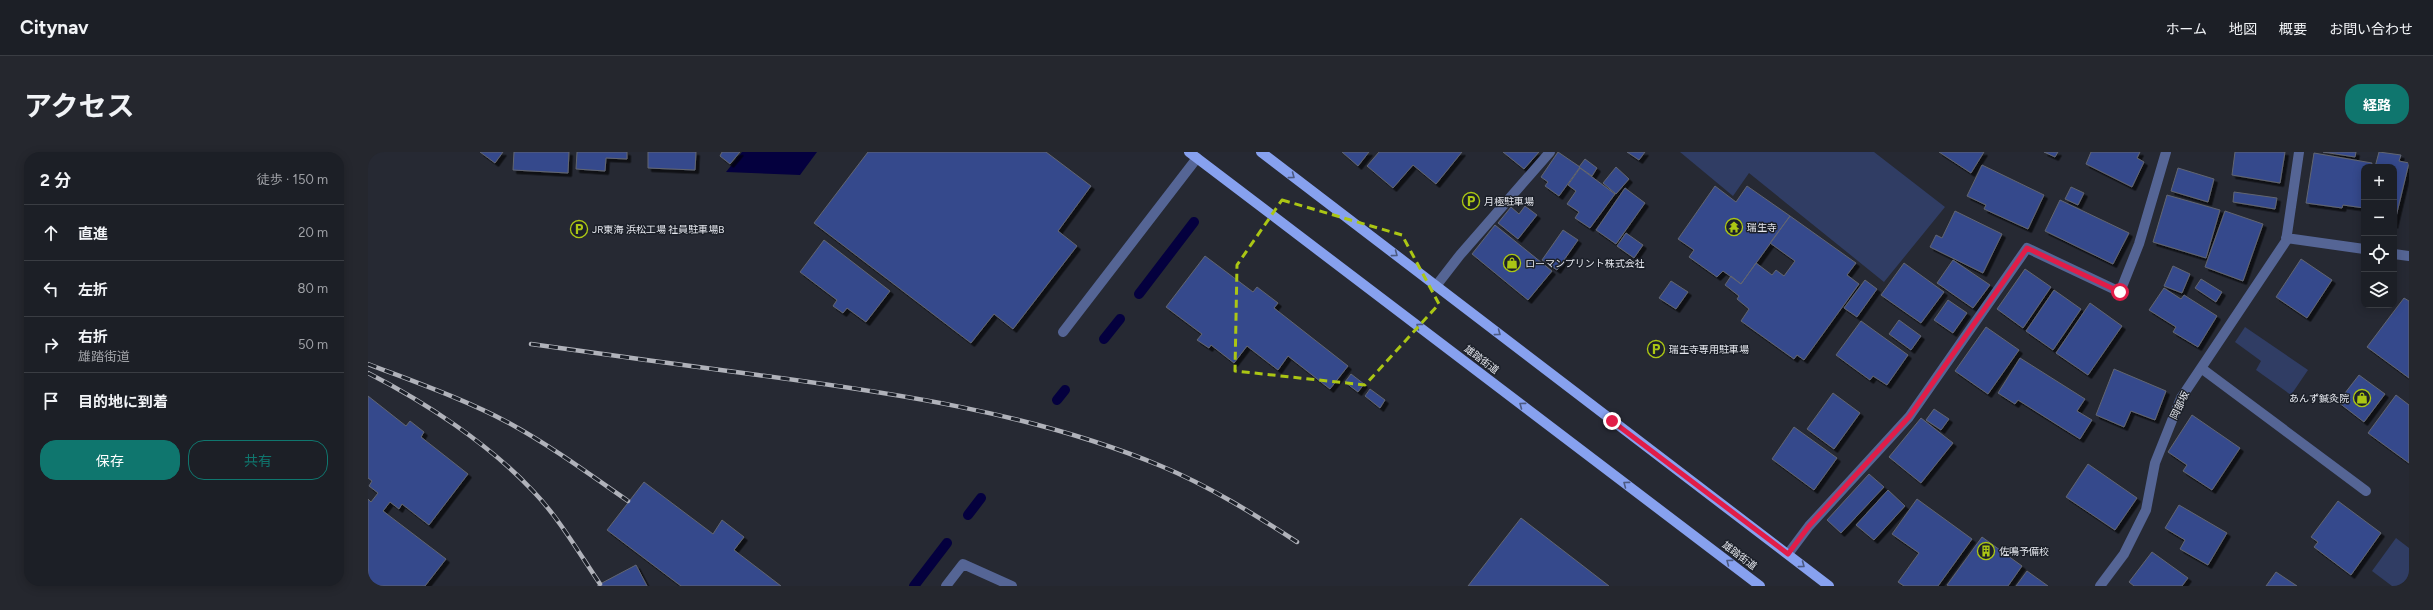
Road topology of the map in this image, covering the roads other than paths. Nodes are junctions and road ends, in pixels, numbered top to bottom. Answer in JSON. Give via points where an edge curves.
{"nodes":[{"id":1,"x":1261,"y":152,"type":"edge"},
{"id":2,"x":1550,"y":152,"type":"edge"},
{"id":3,"x":2166,"y":152,"type":"edge"},
{"id":4,"x":2298,"y":152,"type":"edge"},
{"id":5,"x":1193,"y":155,"type":"edge"},
{"id":6,"x":2286,"y":238,"type":"junction"},
{"id":7,"x":2361,"y":249,"type":"edge"},
{"id":8,"x":2397,"y":254,"type":"edge"},
{"id":9,"x":2409,"y":256,"type":"edge"},
{"id":10,"x":1436,"y":286,"type":"junction"},
{"id":11,"x":1063,"y":332,"type":"dead end"},
{"id":12,"x":2201,"y":368,"type":"junction"},
{"id":13,"x":2366,"y":491,"type":"dead end"},
{"id":14,"x":1788,"y":554,"type":"junction"},
{"id":15,"x":946,"y":586,"type":"edge"},
{"id":16,"x":1012,"y":586,"type":"edge"},
{"id":17,"x":1760,"y":586,"type":"edge"},
{"id":18,"x":1829,"y":586,"type":"edge"},
{"id":19,"x":2100,"y":586,"type":"edge"}],
"edges":[{"from":1,"to":10,"type":"main road","one_way":true},
{"from":2,"to":10,"type":"street"},
{"from":3,"to":14,"type":"street","via":[[2140,244],[2120,292],[2027,248],[1909,417],[1809,526]]},
{"from":4,"to":6,"type":"street"},
{"from":5,"to":11,"type":"street"},
{"from":17,"to":5,"type":"main road","name":"雄踏街道","one_way":true},
{"from":6,"to":7,"type":"street"},
{"from":6,"to":12,"type":"street","name":"岡部坂"},
{"from":8,"to":9,"type":"street"},
{"from":10,"to":14,"type":"main road","one_way":true},
{"from":12,"to":13,"type":"street"},
{"from":12,"to":19,"type":"street","name":"岡部坂","via":[[2181,398],[2155,462],[2146,510],[2124,554]]},
{"from":14,"to":18,"type":"main road","one_way":true},
{"from":15,"to":16,"type":"street","via":[[963,564]]}]}
